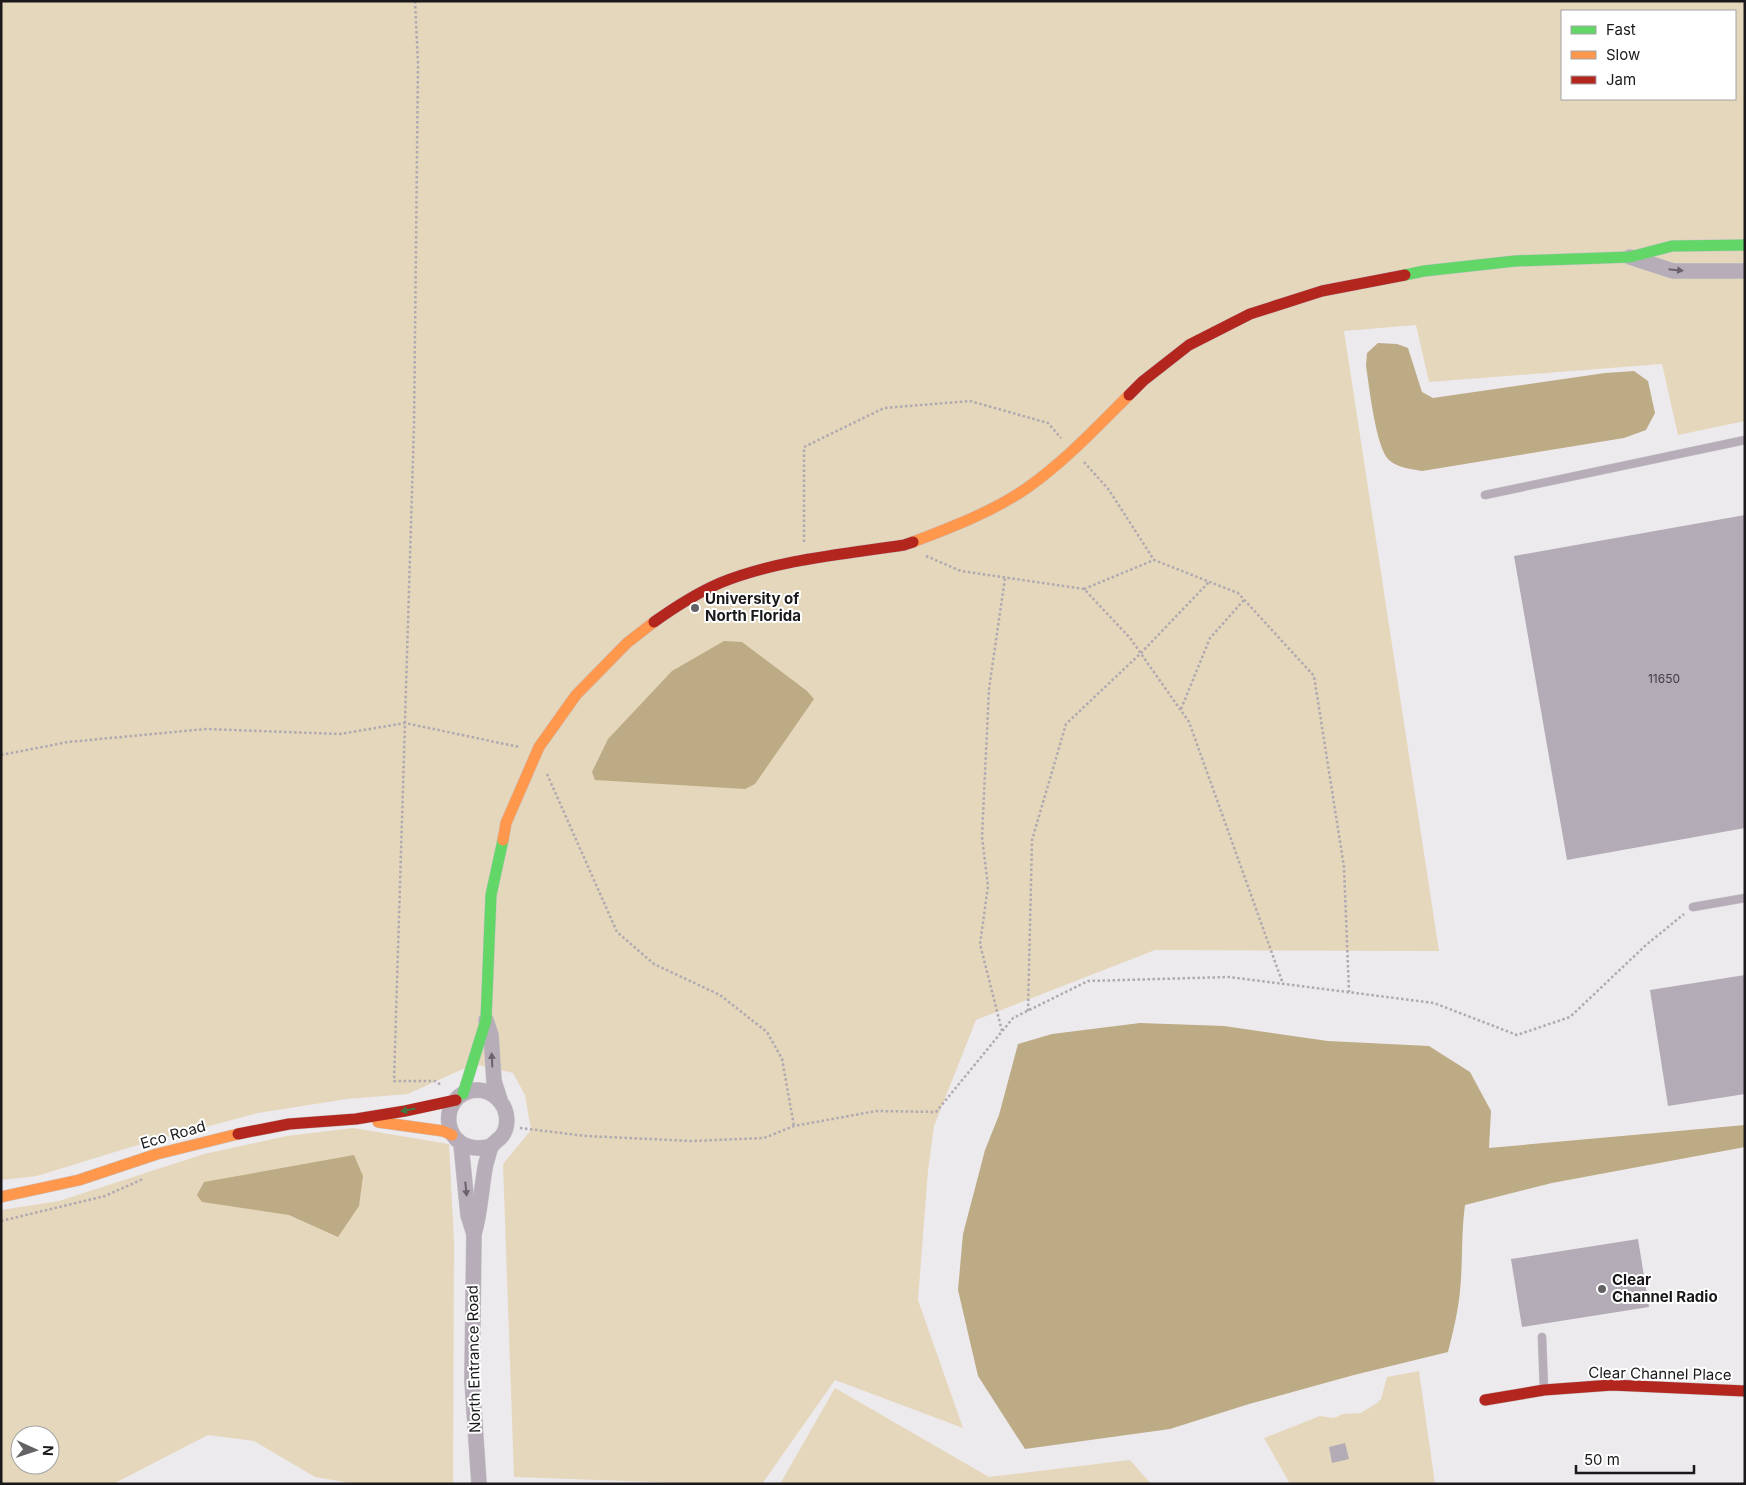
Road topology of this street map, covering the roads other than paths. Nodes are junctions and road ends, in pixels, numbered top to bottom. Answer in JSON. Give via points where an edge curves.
{"nodes":[{"id":1,"x":1745,"y":245,"type":"edge"},
{"id":2,"x":1630,"y":257,"type":"junction"},
{"id":3,"x":1745,"y":271,"type":"edge"},
{"id":4,"x":1745,"y":440,"type":"edge"},
{"id":5,"x":1485,"y":494,"type":"dead end"},
{"id":6,"x":1745,"y":898,"type":"edge"},
{"id":7,"x":1693,"y":907,"type":"road end"},
{"id":8,"x":486,"y":1020,"type":"junction"},
{"id":9,"x":460,"y":1096,"type":"junction"},
{"id":10,"x":500,"y":1100,"type":"junction"},
{"id":11,"x":356,"y":1119,"type":"junction"},
{"id":12,"x":457,"y":1139,"type":"junction"},
{"id":13,"x":492,"y":1146,"type":"junction"},
{"id":14,"x":1,"y":1197,"type":"edge"},
{"id":15,"x":474,"y":1234,"type":"junction"},
{"id":16,"x":1542,"y":1337,"type":"dead end"},
{"id":17,"x":1544,"y":1390,"type":"junction"},
{"id":18,"x":1745,"y":1391,"type":"edge"},
{"id":19,"x":1485,"y":1400,"type":"dead end"},
{"id":20,"x":479,"y":1484,"type":"edge"}],
"edges":[{"from":1,"to":2,"type":"street","via":[[1672,246]]},
{"from":2,"to":3,"type":"street","one_way":true,"via":[[1673,271]]},
{"from":2,"to":8,"type":"street","via":[[1515,261],[1424,271],[1322,291],[1250,314],[1189,345],[1143,381],[1073,450],[1026,488],[969,521],[904,545],[781,564],[720,583],[675,607],[627,643],[576,695],[537,751],[506,823],[491,895]]},
{"from":4,"to":5,"type":"lane"},
{"from":6,"to":7,"type":"lane"},
{"from":8,"to":9,"type":"street","via":[[469,1081]]},
{"from":10,"to":8,"type":"street","one_way":true,"via":[[494,1082],[491,1035]]},
{"from":9,"to":10,"type":"street","via":[[480,1090]]},
{"from":9,"to":11,"type":"street","name":"Eco Road","one_way":true,"via":[[405,1111]]},
{"from":9,"to":12,"type":"street","via":[[450,1108],[448,1118]]},
{"from":10,"to":13,"type":"street","via":[[505,1109],[506,1126]]},
{"from":11,"to":12,"type":"street","name":"Eco Road","via":[[443,1131]]},
{"from":11,"to":14,"type":"street","name":"Eco Road","via":[[289,1124],[222,1137],[79,1180]]},
{"from":12,"to":13,"type":"street","via":[[470,1148]]},
{"from":12,"to":15,"type":"street","one_way":true,"via":[[468,1215]]},
{"from":13,"to":15,"type":"street"},
{"from":15,"to":20,"type":"street","name":"North Entrance Road","via":[[472,1380]]},
{"from":16,"to":17,"type":"lane"},
{"from":17,"to":18,"type":"street","name":"Clear Channel Place","via":[[1612,1386]]},
{"from":17,"to":19,"type":"street","name":"Clear Channel Place"}]}
